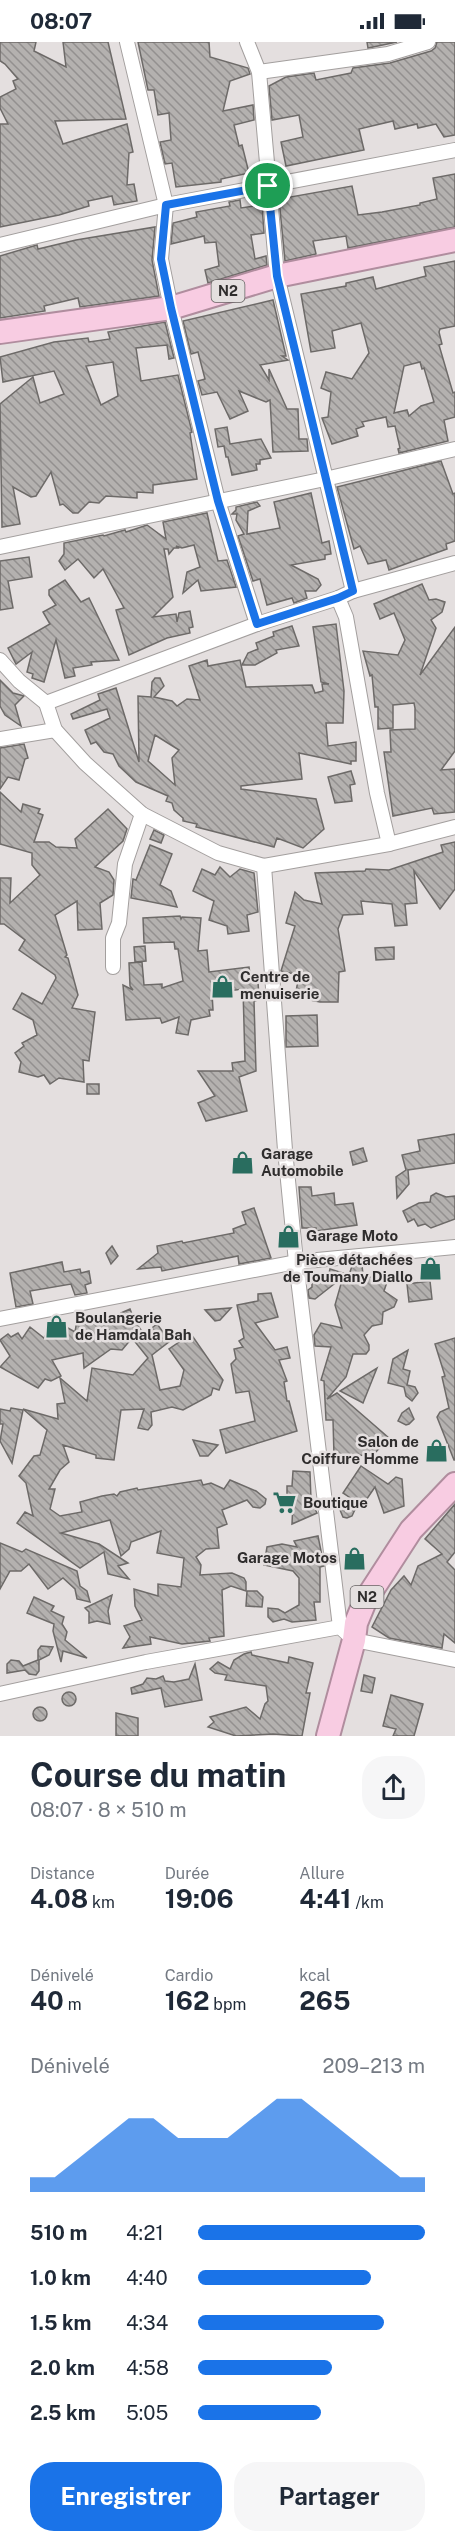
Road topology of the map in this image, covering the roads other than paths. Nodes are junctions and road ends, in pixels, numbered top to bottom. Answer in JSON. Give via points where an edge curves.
{"nodes":[{"id":1,"x":127,"y":42,"type":"edge"},
{"id":2,"x":247,"y":42,"type":"edge"},
{"id":3,"x":428,"y":42,"type":"edge"},
{"id":4,"x":259,"y":72,"type":"junction"},
{"id":5,"x":455,"y":150,"type":"edge"},
{"id":6,"x":268,"y":186,"type":"junction"},
{"id":7,"x":166,"y":205,"type":"junction"},
{"id":8,"x":455,"y":240,"type":"edge"},
{"id":9,"x":0,"y":245,"type":"edge"},
{"id":10,"x":277,"y":276,"type":"junction"},
{"id":11,"x":171,"y":308,"type":"junction"},
{"id":12,"x":0,"y":332,"type":"edge"},
{"id":13,"x":455,"y":449,"type":"edge"},
{"id":14,"x":325,"y":479,"type":"junction"},
{"id":15,"x":218,"y":501,"type":"junction"},
{"id":16,"x":0,"y":547,"type":"edge"},
{"id":17,"x":455,"y":563,"type":"edge"},
{"id":18,"x":353,"y":591,"type":"junction"},
{"id":19,"x":338,"y":598,"type":"junction"},
{"id":20,"x":257,"y":624,"type":"junction"},
{"id":21,"x":0,"y":660,"type":"edge"},
{"id":22,"x":46,"y":703,"type":"junction"},
{"id":23,"x":55,"y":730,"type":"junction"},
{"id":24,"x":0,"y":739,"type":"edge"},
{"id":25,"x":142,"y":814,"type":"junction"},
{"id":26,"x":455,"y":827,"type":"edge"},
{"id":27,"x":389,"y":844,"type":"junction"},
{"id":28,"x":264,"y":866,"type":"junction"},
{"id":29,"x":113,"y":967,"type":"dead end"},
{"id":30,"x":455,"y":1247,"type":"edge"},
{"id":31,"x":296,"y":1262,"type":"junction"},
{"id":32,"x":0,"y":1319,"type":"edge"},
{"id":33,"x":455,"y":1484,"type":"edge"},
{"id":34,"x":347,"y":1633,"type":"junction"},
{"id":35,"x":455,"y":1660,"type":"edge"},
{"id":36,"x":0,"y":1694,"type":"edge"},
{"id":37,"x":328,"y":1736,"type":"edge"}],
"edges":[{"from":1,"to":7,"type":"street"},
{"from":2,"to":4,"type":"street"},
{"from":3,"to":4,"type":"street","via":[[388,54]]},
{"from":4,"to":6,"type":"street"},
{"from":5,"to":6,"type":"street"},
{"from":6,"to":7,"type":"street"},
{"from":6,"to":10,"type":"street"},
{"from":7,"to":9,"type":"street"},
{"from":7,"to":11,"type":"street","via":[[161,259]]},
{"from":8,"to":10,"type":"highway","number":"N2"},
{"from":10,"to":11,"type":"highway","number":"N2"},
{"from":10,"to":14,"type":"street"},
{"from":11,"to":12,"type":"highway","number":"N2"},
{"from":11,"to":15,"type":"street"},
{"from":13,"to":14,"type":"street"},
{"from":14,"to":15,"type":"street"},
{"from":14,"to":18,"type":"street"},
{"from":15,"to":16,"type":"street"},
{"from":15,"to":20,"type":"street"},
{"from":17,"to":18,"type":"street"},
{"from":18,"to":19,"type":"street"},
{"from":19,"to":20,"type":"street"},
{"from":19,"to":27,"type":"street","via":[[348,626]]},
{"from":20,"to":22,"type":"street"},
{"from":21,"to":22,"type":"street"},
{"from":22,"to":23,"type":"street"},
{"from":23,"to":24,"type":"street"},
{"from":23,"to":25,"type":"street","via":[[85,764]]},
{"from":25,"to":28,"type":"street","via":[[218,853]]},
{"from":25,"to":29,"type":"street","via":[[125,864],[119,923],[113,938]]},
{"from":26,"to":27,"type":"street"},
{"from":27,"to":28,"type":"street"},
{"from":28,"to":31,"type":"street"},
{"from":30,"to":31,"type":"street"},
{"from":31,"to":32,"type":"street"},
{"from":31,"to":34,"type":"street"},
{"from":33,"to":34,"type":"highway","number":"N2","via":[[411,1530]]},
{"from":34,"to":35,"type":"street"},
{"from":34,"to":36,"type":"street","via":[[146,1662]]},
{"from":34,"to":37,"type":"highway","number":"N2"}]}
